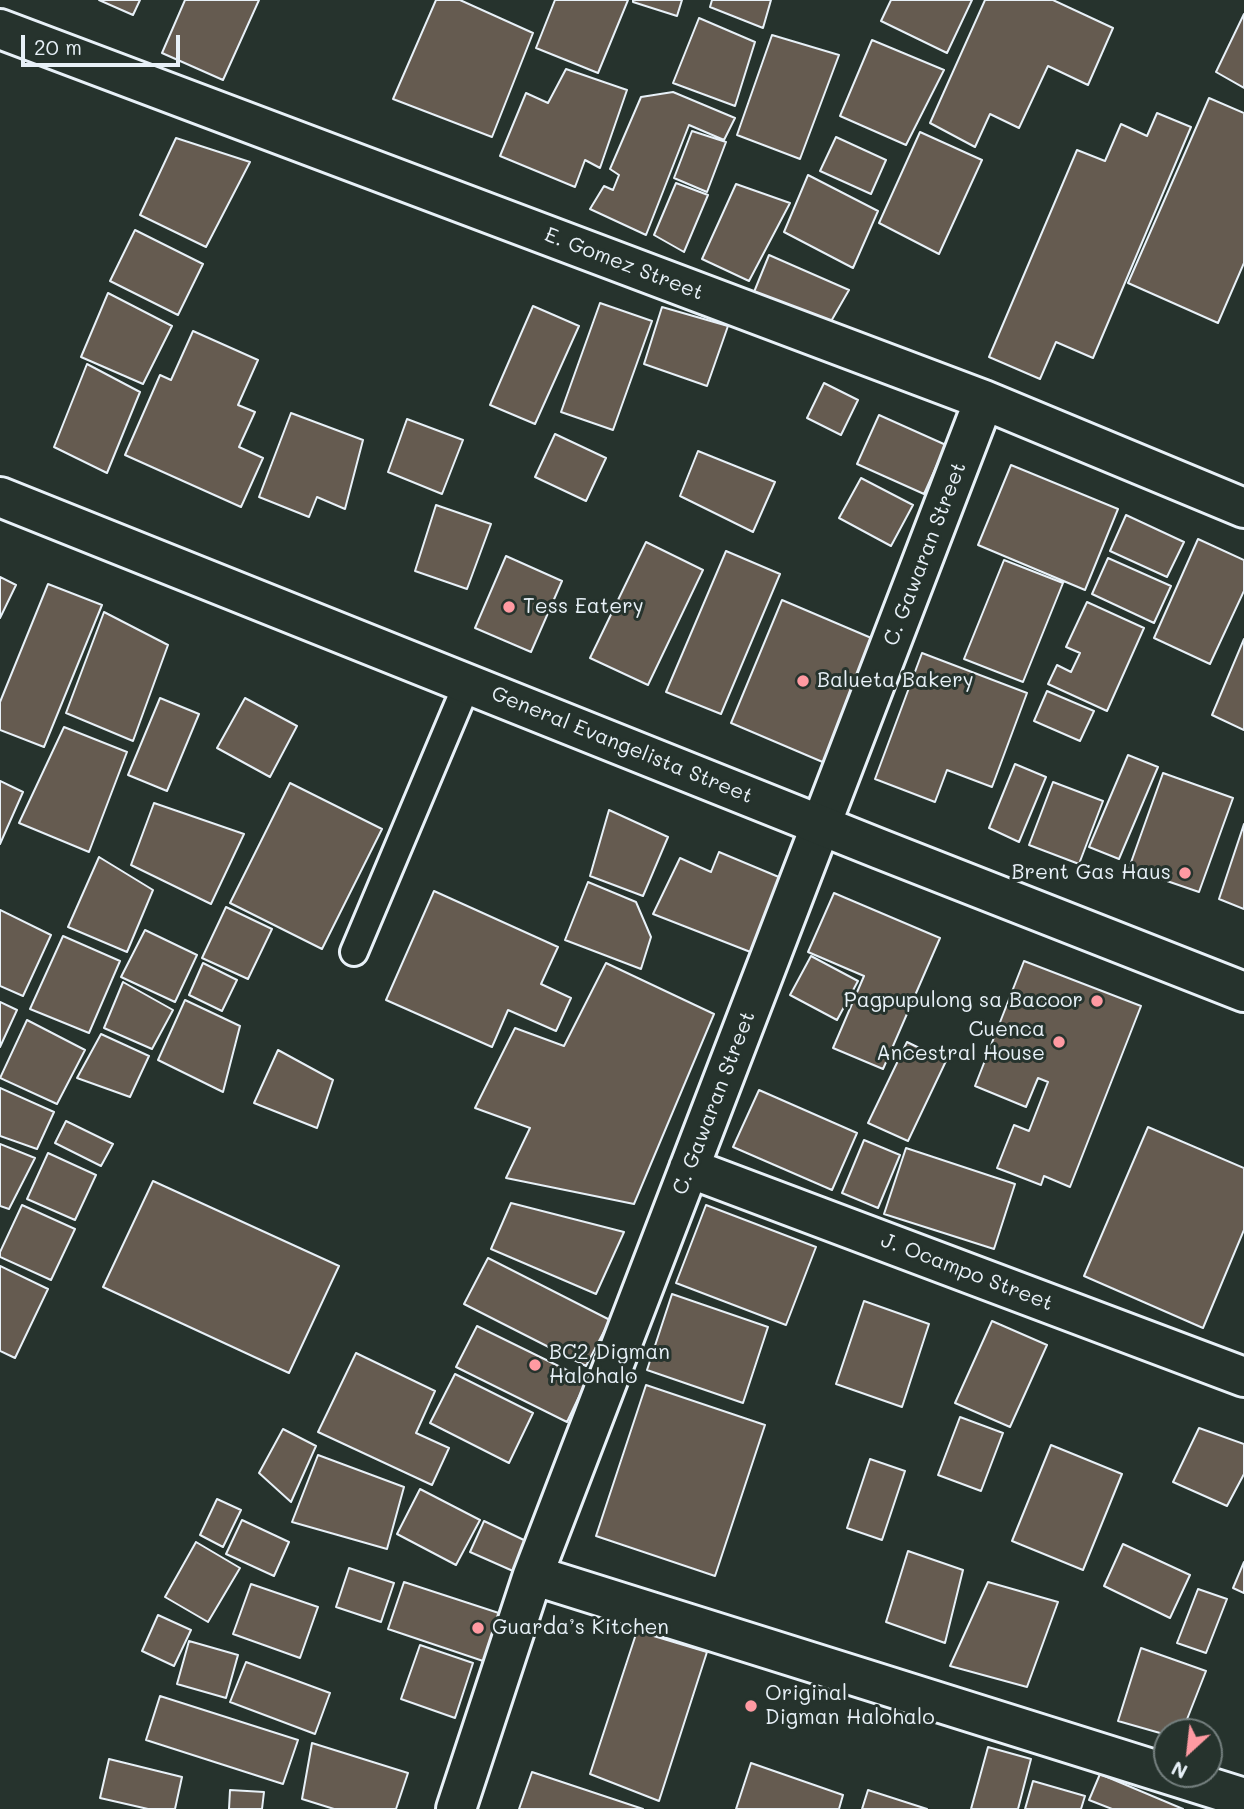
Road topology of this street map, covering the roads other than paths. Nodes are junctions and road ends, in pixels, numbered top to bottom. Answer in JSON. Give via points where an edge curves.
{"nodes":[{"id":1,"x":0,"y":29,"type":"edge"},
{"id":2,"x":984,"y":400,"type":"junction"},
{"id":3,"x":0,"y":497,"type":"edge"},
{"id":4,"x":1244,"y":508,"type":"edge"},
{"id":5,"x":467,"y":684,"type":"junction"},
{"id":6,"x":821,"y":825,"type":"junction"},
{"id":7,"x":354,"y":952,"type":"dead end"},
{"id":8,"x":1244,"y":992,"type":"edge"},
{"id":9,"x":689,"y":1168,"type":"junction"},
{"id":10,"x":1244,"y":1377,"type":"edge"},
{"id":11,"x":533,"y":1575,"type":"junction"},
{"id":12,"x":1244,"y":1798,"type":"edge"},
{"id":13,"x":456,"y":1809,"type":"edge"}],
"edges":[{"from":1,"to":2,"type":"street","name":"E. Gomez Street"},
{"from":2,"to":4,"type":"street","name":"E. Gomez Street"},
{"from":2,"to":6,"type":"street","name":"C. Gawaran Street"},
{"from":3,"to":5,"type":"street","name":"General Evangelista Street"},
{"from":5,"to":6,"type":"street","name":"General Evangelista Street"},
{"from":5,"to":7,"type":"lane"},
{"from":6,"to":8,"type":"street","name":"General Evangelista Street"},
{"from":6,"to":9,"type":"street","name":"C. Gawaran Street"},
{"from":9,"to":10,"type":"street","name":"J. Ocampo Street"},
{"from":9,"to":11,"type":"street","name":"C. Gawaran Street"},
{"from":11,"to":12,"type":"street"},
{"from":11,"to":13,"type":"street","name":"C. Gawaran Street"}]}
